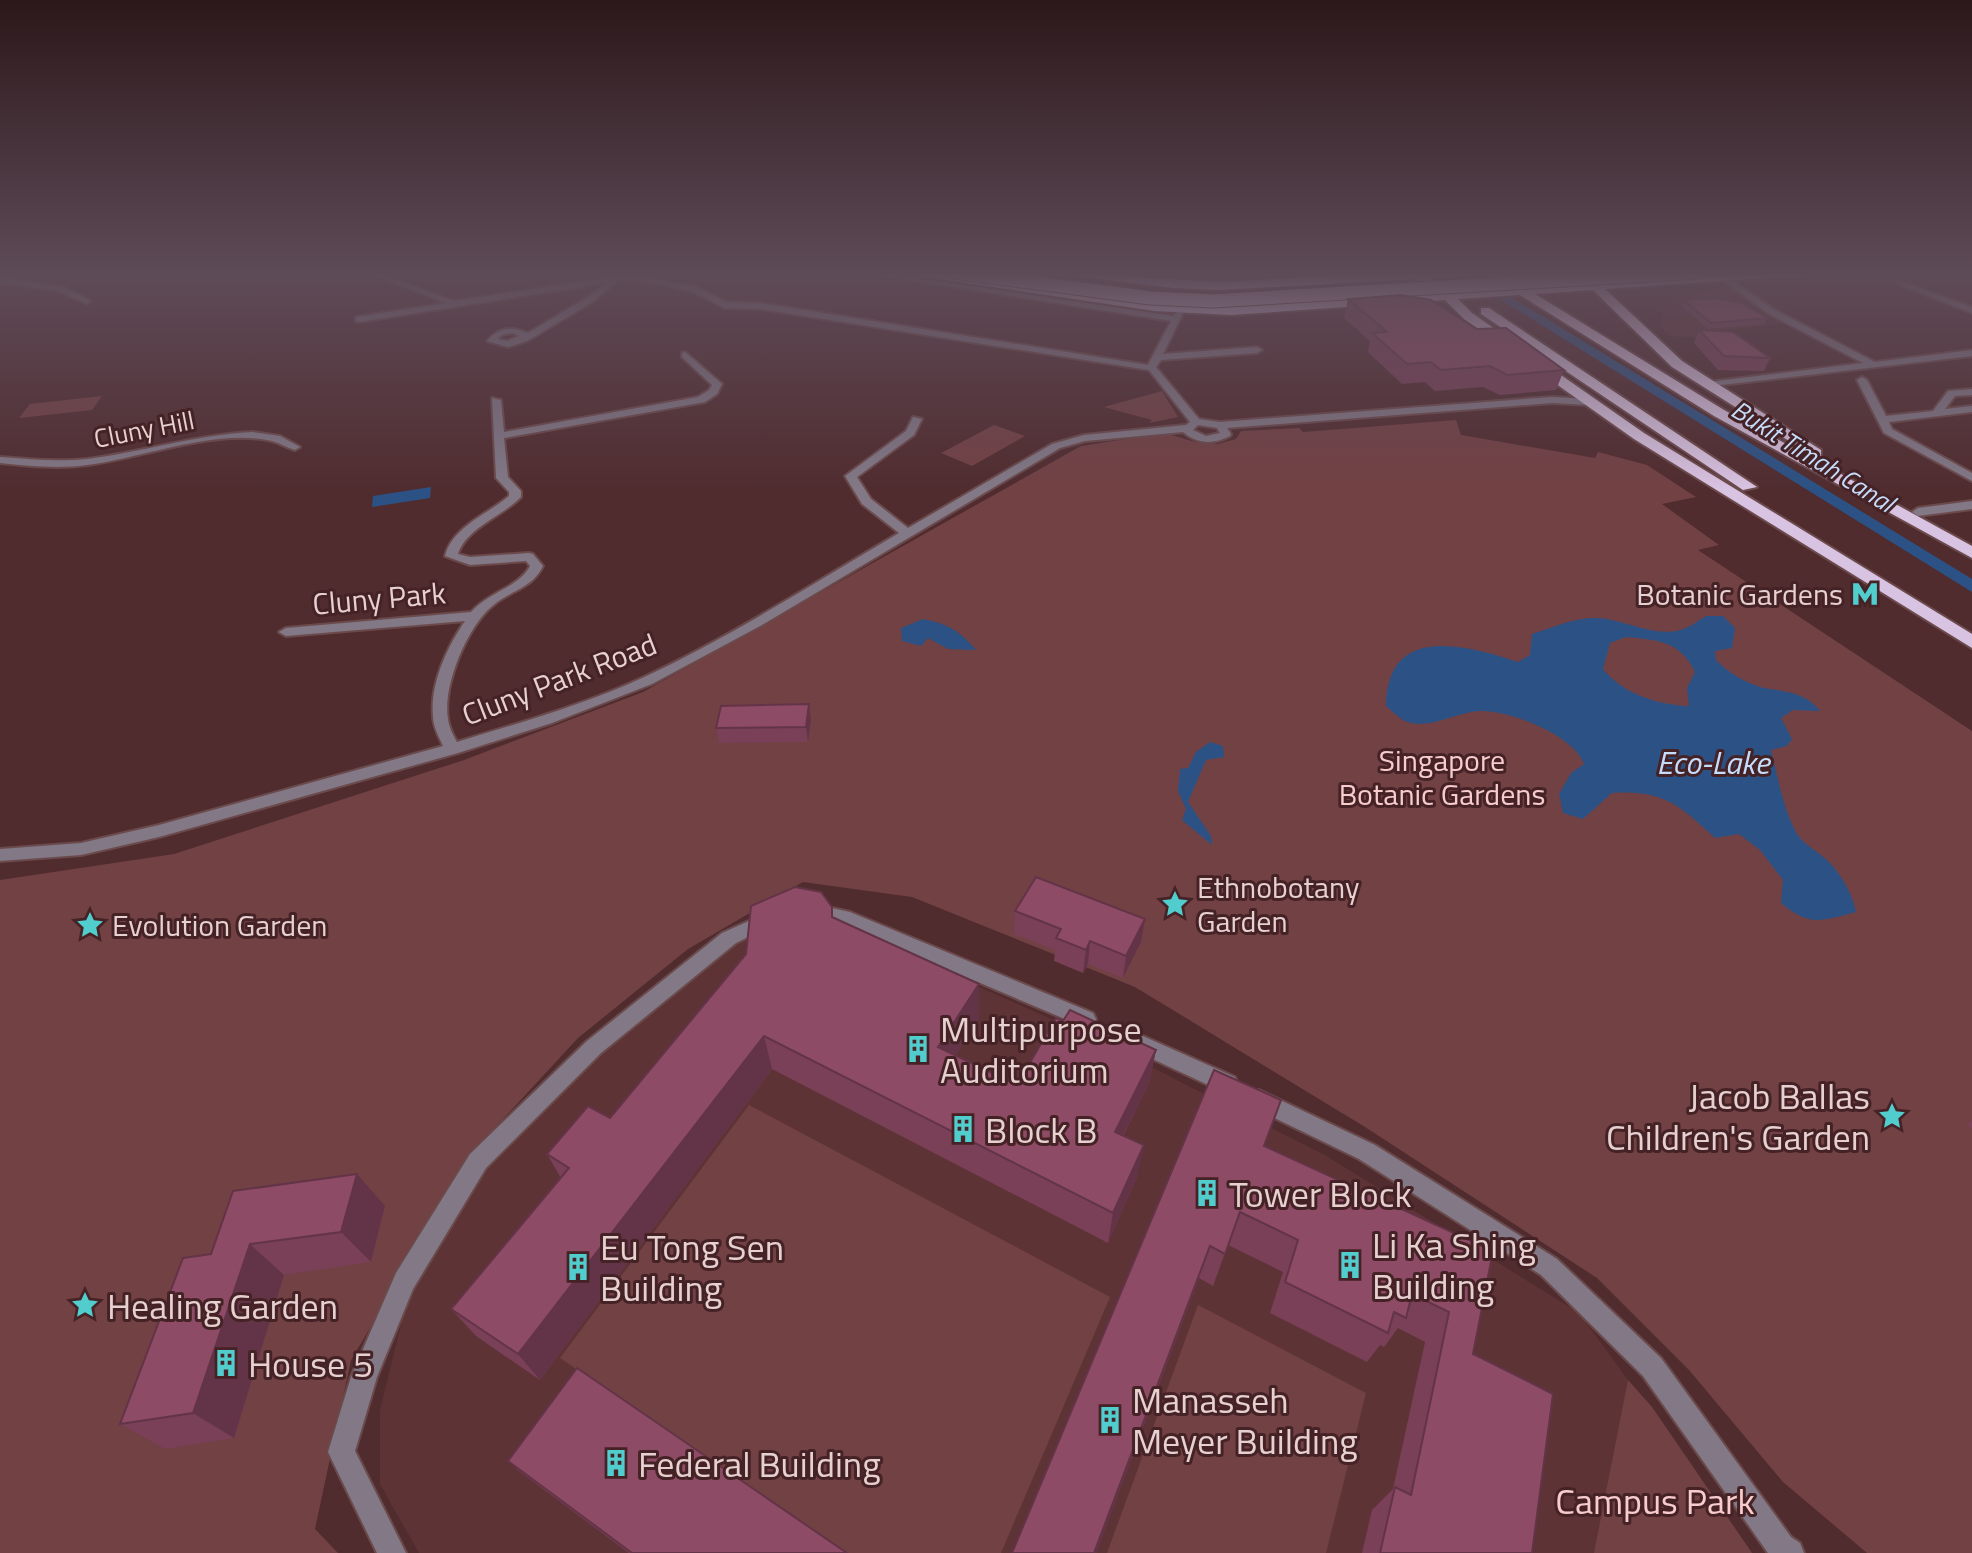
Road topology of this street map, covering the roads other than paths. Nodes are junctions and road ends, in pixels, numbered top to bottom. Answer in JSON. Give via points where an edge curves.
{"nodes":[{"id":1,"x":1031,"y":344,"type":"edge"},
{"id":2,"x":1163,"y":344,"type":"edge"},
{"id":3,"x":1508,"y":344,"type":"edge"},
{"id":4,"x":1535,"y":344,"type":"edge"},
{"id":5,"x":1609,"y":344,"type":"edge"},
{"id":6,"x":1656,"y":344,"type":"edge"},
{"id":7,"x":1835,"y":344,"type":"edge"},
{"id":8,"x":1257,"y":350,"type":"dead end"},
{"id":9,"x":1972,"y":353,"type":"edge"},
{"id":10,"x":685,"y":355,"type":"dead end"},
{"id":11,"x":1154,"y":362,"type":"junction"},
{"id":12,"x":1876,"y":366,"type":"junction"},
{"id":13,"x":1862,"y":380,"type":"dead end"},
{"id":14,"x":1708,"y":385,"type":"junction"},
{"id":15,"x":1972,"y":392,"type":"edge"},
{"id":16,"x":1582,"y":397,"type":"junction"},
{"id":17,"x":496,"y":400,"type":"dead end"},
{"id":18,"x":1972,"y":409,"type":"edge"},
{"id":19,"x":1936,"y":414,"type":"junction"},
{"id":20,"x":917,"y":419,"type":"dead end"},
{"id":21,"x":1881,"y":420,"type":"junction"},
{"id":22,"x":1192,"y":425,"type":"junction"},
{"id":23,"x":1220,"y":425,"type":"junction"},
{"id":24,"x":500,"y":436,"type":"junction"},
{"id":25,"x":295,"y":447,"type":"dead end"},
{"id":26,"x":0,"y":460,"type":"edge"},
{"id":27,"x":1972,"y":478,"type":"edge"},
{"id":28,"x":1972,"y":505,"type":"edge"},
{"id":29,"x":1918,"y":512,"type":"junction"},
{"id":30,"x":908,"y":534,"type":"junction"},
{"id":31,"x":1972,"y":542,"type":"edge"},
{"id":32,"x":1972,"y":553,"type":"edge"},
{"id":33,"x":476,"y":616,"type":"junction"},
{"id":34,"x":1972,"y":630,"type":"edge"},
{"id":35,"x":286,"y":632,"type":"dead end"},
{"id":36,"x":1972,"y":642,"type":"edge"},
{"id":37,"x":452,"y":749,"type":"junction"},
{"id":38,"x":0,"y":855,"type":"edge"},
{"id":39,"x":392,"y":1553,"type":"edge"},
{"id":40,"x":1790,"y":1553,"type":"edge"}],
"edges":[{"from":1,"to":11,"type":"street"},
{"from":2,"to":11,"type":"street"},
{"from":3,"to":16,"type":"highway"},
{"from":4,"to":34,"type":"highway"},
{"from":5,"to":32,"type":"highway","via":[[1746,428]]},
{"from":6,"to":14,"type":"highway"},
{"from":7,"to":12,"type":"street"},
{"from":8,"to":11,"type":"street"},
{"from":9,"to":12,"type":"street"},
{"from":10,"to":24,"type":"street","via":[[718,385],[701,400]]},
{"from":11,"to":22,"type":"street"},
{"from":12,"to":14,"type":"street"},
{"from":13,"to":21,"type":"street"},
{"from":14,"to":29,"type":"highway"},
{"from":15,"to":19,"type":"street","via":[[1952,393]]},
{"from":16,"to":23,"type":"street"},
{"from":16,"to":36,"type":"highway"},
{"from":17,"to":24,"type":"street","name":"Cluny Park"},
{"from":18,"to":19,"type":"street"},
{"from":19,"to":21,"type":"street"},
{"from":20,"to":30,"type":"street","via":[[910,433],[851,476],[865,501]]},
{"from":21,"to":27,"type":"street","via":[[1888,431]]},
{"from":22,"to":23,"type":"street"},
{"from":22,"to":23,"type":"street","via":[[1193,436],[1212,440],[1226,434]]},
{"from":22,"to":30,"type":"street","name":"Cluny Park Road","via":[[1056,446]]},
{"from":24,"to":33,"type":"street","name":"Cluny Park","via":[[502,478],[515,497],[462,536],[451,556],[470,561],[529,557],[537,566],[535,573],[489,601]]},
{"from":25,"to":26,"type":"street","name":"Cluny Hill","via":[[268,438],[225,437],[86,462]]},
{"from":28,"to":29,"type":"street"},
{"from":29,"to":31,"type":"highway"},
{"from":30,"to":37,"type":"street","name":"Cluny Park Road","via":[[647,681]]},
{"from":33,"to":35,"type":"street","name":"Cluny Park"},
{"from":33,"to":37,"type":"street","name":"Cluny Park","via":[[455,647],[439,716]]},
{"from":37,"to":38,"type":"street","name":"Cluny Park Road","via":[[159,831],[81,849]]},
{"from":39,"to":40,"type":"street","via":[[341,1452],[364,1377],[404,1281],[478,1161],[594,1047],[729,938],[801,908],[844,917],[1116,1033],[1367,1152],[1549,1267],[1652,1367]]}]}
